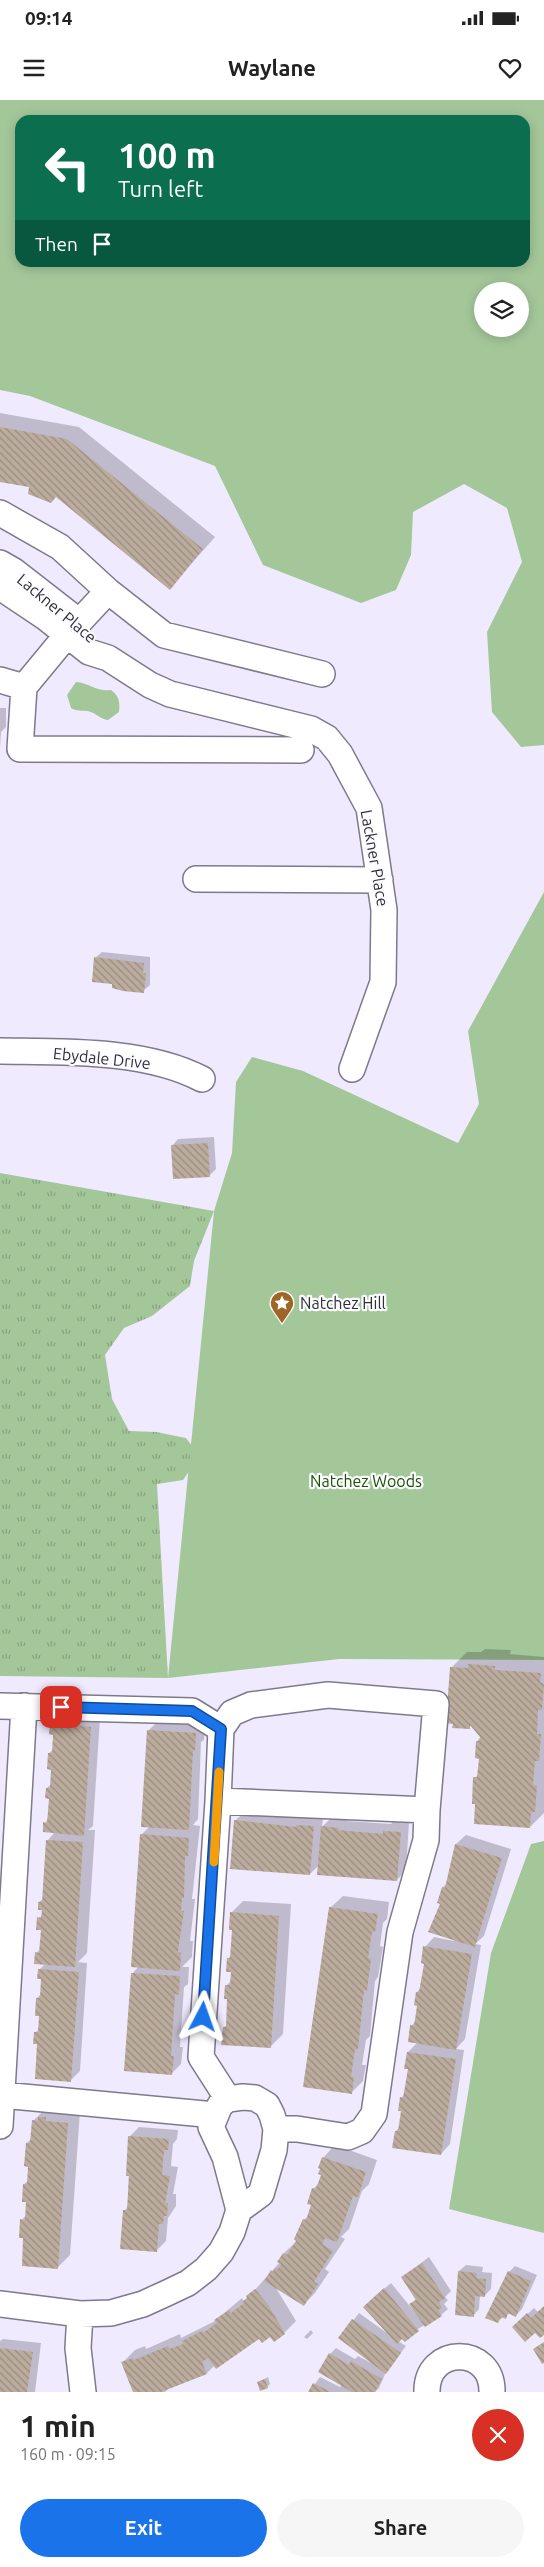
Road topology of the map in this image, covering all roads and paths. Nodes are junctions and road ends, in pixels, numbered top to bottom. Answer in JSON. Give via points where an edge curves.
{"nodes":[{"id":1,"x":0,"y":513,"type":"edge"},
{"id":2,"x":0,"y":563,"type":"edge"},
{"id":3,"x":0,"y":587,"type":"edge"},
{"id":4,"x":108,"y":590,"type":"junction"},
{"id":5,"x":73,"y":628,"type":"junction"},
{"id":6,"x":322,"y":674,"type":"dead end"},
{"id":7,"x":0,"y":680,"type":"edge"},
{"id":8,"x":24,"y":687,"type":"junction"},
{"id":9,"x":236,"y":710,"type":"junction"},
{"id":10,"x":228,"y":750,"type":"junction"},
{"id":11,"x":300,"y":750,"type":"dead end"},
{"id":12,"x":196,"y":879,"type":"dead end"},
{"id":13,"x":380,"y":880,"type":"junction"},
{"id":14,"x":0,"y":1051,"type":"edge"},
{"id":15,"x":352,"y":1069,"type":"dead end"},
{"id":16,"x":202,"y":1079,"type":"dead end"},
{"id":17,"x":12,"y":1706,"type":"edge"},
{"id":18,"x":221,"y":1729,"type":"junction"},
{"id":19,"x":218,"y":1801,"type":"junction"},
{"id":20,"x":427,"y":1810,"type":"junction"},
{"id":21,"x":2,"y":2094,"type":"junction"},
{"id":22,"x":221,"y":2107,"type":"junction"},
{"id":23,"x":0,"y":2126,"type":"edge"},
{"id":24,"x":276,"y":2129,"type":"junction"},
{"id":25,"x":239,"y":2210,"type":"junction"},
{"id":26,"x":0,"y":2304,"type":"edge"},
{"id":27,"x":80,"y":2314,"type":"junction"},
{"id":28,"x":84,"y":2392,"type":"edge"},
{"id":29,"x":427,"y":2392,"type":"edge"},
{"id":30,"x":492,"y":2392,"type":"edge"}],
"edges":[{"from":1,"to":4,"type":"street","via":[[60,547]]},
{"from":2,"to":5,"type":"street","name":"Lackner Place","via":[[14,571]]},
{"from":3,"to":5,"type":"street","name":"Lackner Place","via":[[45,616]]},
{"from":4,"to":5,"type":"street"},
{"from":4,"to":6,"type":"street","via":[[164,635]]},
{"from":5,"to":8,"type":"street"},
{"from":5,"to":9,"type":"street","name":"Lackner Place","via":[[89,652],[108,658],[150,685],[170,694]]},
{"from":7,"to":8,"type":"street"},
{"from":8,"to":10,"type":"street","via":[[20,749]]},
{"from":9,"to":10,"type":"street"},
{"from":9,"to":13,"type":"street","name":"Lackner Place","via":[[311,730],[327,738],[340,754],[369,808]]},
{"from":10,"to":11,"type":"street"},
{"from":12,"to":13,"type":"street"},
{"from":13,"to":15,"type":"street","name":"Lackner Place","via":[[384,910],[383,982]]},
{"from":14,"to":16,"type":"street","name":"Ebydale Drive","via":[[129,1057],[173,1067]]},
{"from":17,"to":18,"type":"street","via":[[192,1711]]},
{"from":17,"to":21,"type":"street"},
{"from":18,"to":19,"type":"street"},
{"from":18,"to":20,"type":"street","via":[[232,1713],[251,1705],[328,1695],[436,1704]]},
{"from":19,"to":20,"type":"street"},
{"from":19,"to":22,"type":"street","via":[[201,2057]]},
{"from":20,"to":24,"type":"street","via":[[426,1840],[400,1932],[374,2114],[362,2131],[348,2136]]},
{"from":21,"to":22,"type":"street"},
{"from":21,"to":23,"type":"street"},
{"from":22,"to":24,"type":"street","via":[[243,2097],[255,2098],[267,2105]]},
{"from":22,"to":25,"type":"street","via":[[211,2127],[225,2157]]},
{"from":24,"to":25,"type":"street","via":[[274,2150],[261,2194]]},
{"from":25,"to":27,"type":"street","via":[[221,2252],[206,2270],[188,2283],[143,2304],[111,2313]]},
{"from":26,"to":27,"type":"street"},
{"from":27,"to":28,"type":"street","via":[[78,2348]]},
{"from":29,"to":30,"type":"street","via":[[435,2367],[455,2356],[480,2363],[493,2383]]}]}
